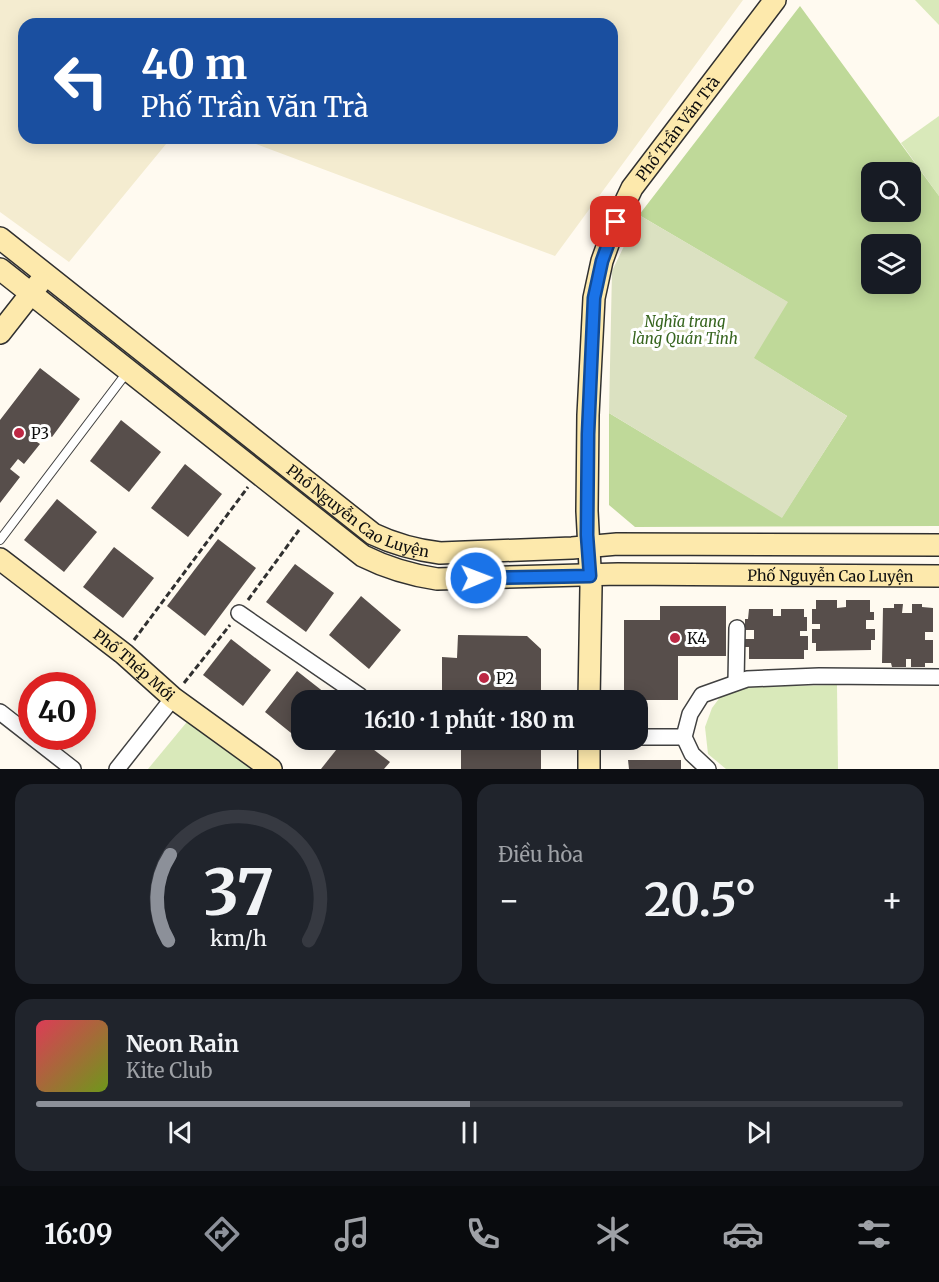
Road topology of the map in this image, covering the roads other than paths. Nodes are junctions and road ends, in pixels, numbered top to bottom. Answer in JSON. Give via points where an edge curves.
{"nodes":[{"id":1,"x":775,"y":0,"type":"edge"},
{"id":2,"x":0,"y":238,"type":"edge"},
{"id":3,"x":22,"y":256,"type":"junction"},
{"id":4,"x":46,"y":275,"type":"junction"},
{"id":5,"x":2,"y":276,"type":"edge"},
{"id":6,"x":32,"y":294,"type":"junction"},
{"id":7,"x":0,"y":333,"type":"edge"},
{"id":8,"x":129,"y":370,"type":"junction"},
{"id":9,"x":0,"y":540,"type":"edge"},
{"id":10,"x":939,"y":545,"type":"edge"},
{"id":11,"x":588,"y":547,"type":"junction"},
{"id":12,"x":0,"y":559,"type":"edge"},
{"id":13,"x":590,"y":576,"type":"junction"},
{"id":14,"x":939,"y":576,"type":"edge"},
{"id":15,"x":239,"y":613,"type":"dead end"},
{"id":16,"x":736,"y":628,"type":"dead end"},
{"id":17,"x":939,"y":677,"type":"edge"},
{"id":18,"x":736,"y":682,"type":"junction"},
{"id":19,"x":351,"y":690,"type":"edge"},
{"id":20,"x":590,"y":690,"type":"edge"},
{"id":21,"x":173,"y":698,"type":"junction"},
{"id":22,"x":0,"y":712,"type":"edge"},
{"id":23,"x":648,"y":737,"type":"edge"},
{"id":24,"x":684,"y":737,"type":"junction"},
{"id":25,"x":589,"y":750,"type":"edge"},
{"id":26,"x":73,"y":769,"type":"edge"},
{"id":27,"x":117,"y":769,"type":"edge"},
{"id":28,"x":271,"y":769,"type":"edge"},
{"id":29,"x":589,"y":769,"type":"edge"},
{"id":30,"x":708,"y":769,"type":"edge"}],
"edges":[{"from":1,"to":11,"type":"street","name":"Phố Trần Văn Trà","via":[[632,188],[602,261],[594,298],[588,415]]},
{"from":2,"to":3,"type":"street","name":"Phố Nguyễn Cao Luyện"},
{"from":3,"to":4,"type":"street","name":"Phố Nguyễn Cao Luyện"},
{"from":3,"to":5,"type":"street"},
{"from":4,"to":6,"type":"street"},
{"from":4,"to":11,"type":"street","name":"Phố Nguyễn Cao Luyện","via":[[373,534],[406,547],[440,553]]},
{"from":5,"to":6,"type":"street","name":"Phố Nguyễn Cao Luyện"},
{"from":6,"to":7,"type":"street"},
{"from":6,"to":8,"type":"street","name":"Phố Nguyễn Cao Luyện"},
{"from":8,"to":9,"type":"lane"},
{"from":8,"to":13,"type":"street","name":"Phố Nguyễn Cao Luyện","via":[[363,556],[416,576],[437,579]]},
{"from":10,"to":11,"type":"street","name":"Phố Nguyễn Cao Luyện"},
{"from":11,"to":13,"type":"street","name":"Phố Trần Văn Trà"},
{"from":12,"to":21,"type":"street","name":"Phố Thép Mới","via":[[124,654]]},
{"from":13,"to":14,"type":"street","name":"Phố Nguyễn Cao Luyện"},
{"from":13,"to":20,"type":"street","name":"Phố Trần Văn Trà"},
{"from":15,"to":19,"type":"street"},
{"from":16,"to":18,"type":"street"},
{"from":17,"to":18,"type":"street","via":[[819,676]]},
{"from":18,"to":24,"type":"street","via":[[702,694],[690,714]]},
{"from":21,"to":27,"type":"street"},
{"from":21,"to":28,"type":"street","name":"Phố Thép Mới"},
{"from":22,"to":26,"type":"street"},
{"from":23,"to":24,"type":"street"},
{"from":24,"to":30,"type":"street","via":[[692,754]]},
{"from":25,"to":29,"type":"street"}]}
